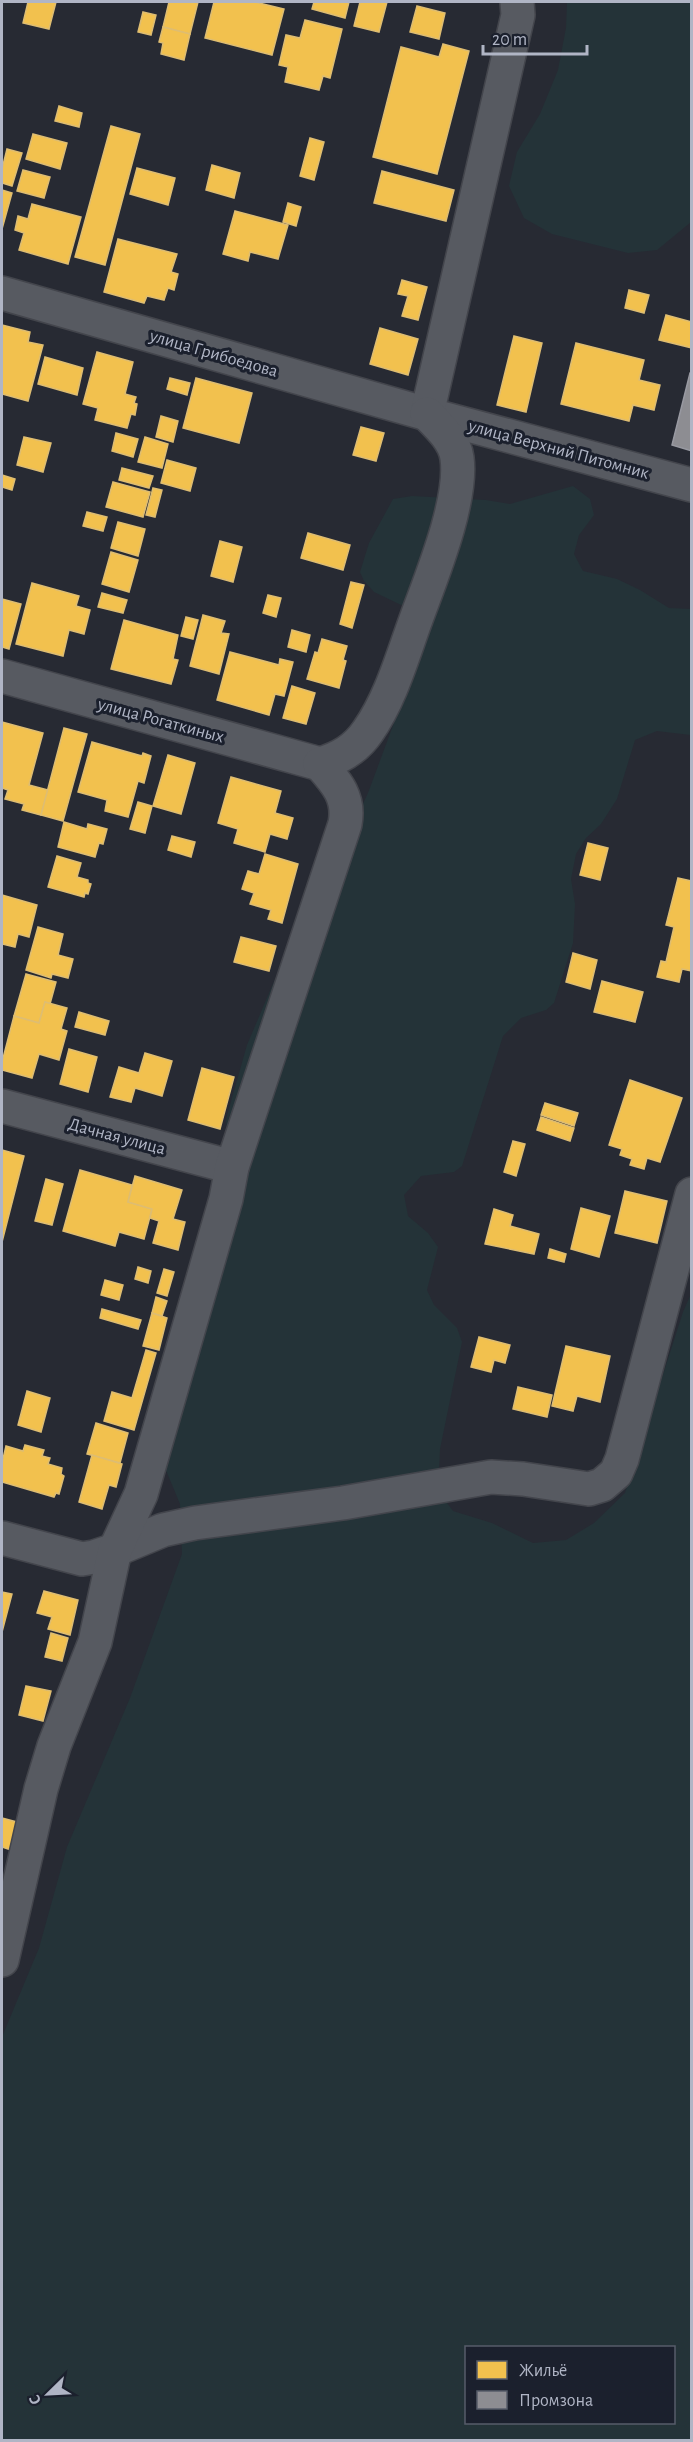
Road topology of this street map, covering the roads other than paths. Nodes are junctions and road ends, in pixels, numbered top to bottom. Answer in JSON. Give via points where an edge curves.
{"nodes":[{"id":1,"x":517,"y":2,"type":"edge"},
{"id":2,"x":2,"y":293,"type":"edge"},
{"id":3,"x":427,"y":414,"type":"junction"},
{"id":4,"x":692,"y":485,"type":"edge"},
{"id":5,"x":2,"y":676,"type":"edge"},
{"id":6,"x":320,"y":764,"type":"junction"},
{"id":7,"x":2,"y":1106,"type":"edge"},
{"id":8,"x":232,"y":1167,"type":"junction"},
{"id":9,"x":692,"y":1194,"type":"edge"},
{"id":10,"x":2,"y":1538,"type":"edge"},
{"id":11,"x":115,"y":1550,"type":"junction"},
{"id":12,"x":2,"y":1960,"type":"edge"}],
"edges":[{"from":1,"to":3,"type":"street","via":[[518,15]]},
{"from":2,"to":3,"type":"street","name":"улица Грибоедова"},
{"from":3,"to":4,"type":"street","name":"улица Верхний Питомник"},
{"from":3,"to":6,"type":"street","via":[[441,427],[457,456],[453,504],[445,533],[401,661],[368,732],[338,759]]},
{"from":5,"to":6,"type":"street","name":"улица Рогаткиных"},
{"from":6,"to":8,"type":"street","via":[[345,798],[345,824]]},
{"from":7,"to":8,"type":"street","name":"Дачная улица"},
{"from":8,"to":11,"type":"street","via":[[141,1494]]},
{"from":9,"to":11,"type":"street","via":[[622,1459],[616,1473],[602,1485],[589,1489],[491,1477],[195,1523],[163,1530]]},
{"from":10,"to":11,"type":"street","via":[[82,1559]]},
{"from":11,"to":12,"type":"street","via":[[95,1642],[41,1790]]}]}
